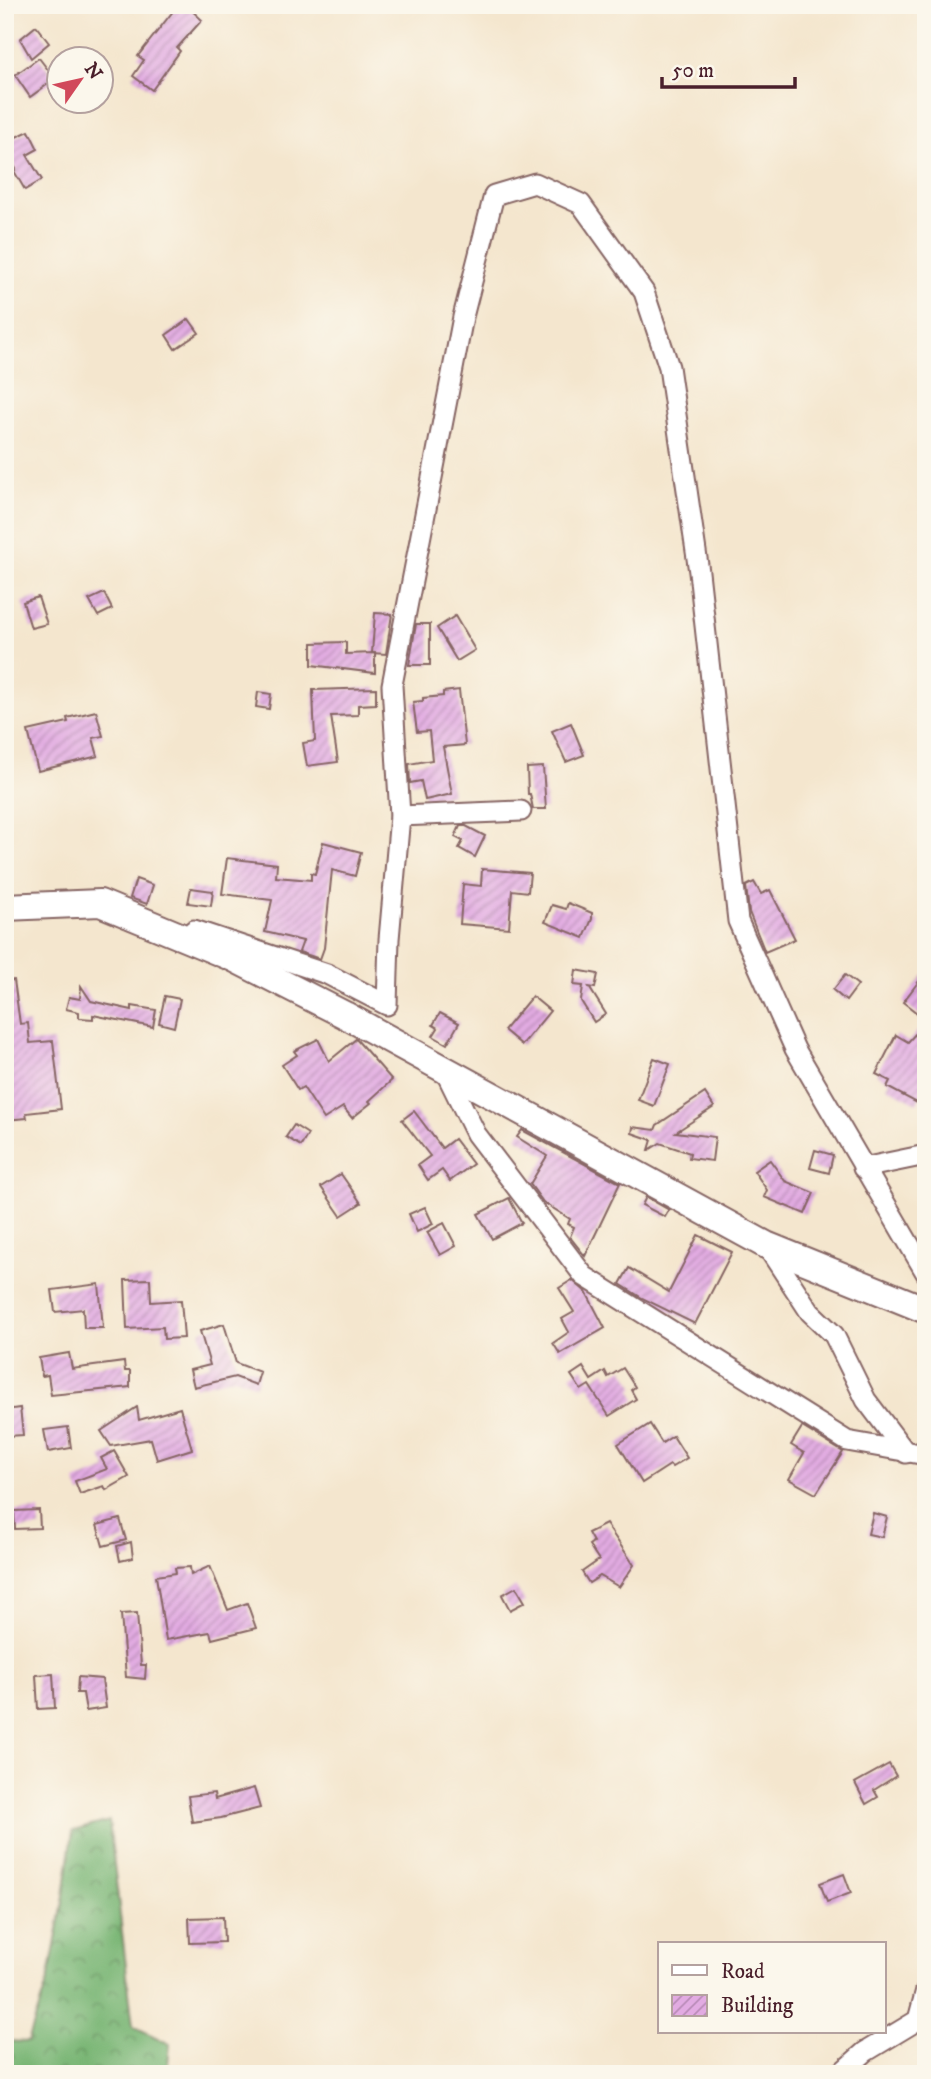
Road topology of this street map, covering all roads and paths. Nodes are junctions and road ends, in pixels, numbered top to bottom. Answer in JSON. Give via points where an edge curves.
{"nodes":[{"id":1,"x":520,"y":811,"type":"dead end"},
{"id":2,"x":400,"y":816,"type":"junction"},
{"id":3,"x":5,"y":907,"type":"edge"},
{"id":4,"x":141,"y":920,"type":"junction"},
{"id":5,"x":444,"y":1069,"type":"junction"},
{"id":6,"x":926,"y":1155,"type":"edge"},
{"id":7,"x":863,"y":1168,"type":"junction"},
{"id":8,"x":766,"y":1245,"type":"junction"},
{"id":9,"x":926,"y":1273,"type":"edge"},
{"id":10,"x":926,"y":1310,"type":"edge"},
{"id":11,"x":916,"y":1454,"type":"edge"},
{"id":12,"x":926,"y":1990,"type":"edge"},
{"id":13,"x":840,"y":2074,"type":"edge"}],
"edges":[{"from":1,"to":2,"type":"street"},
{"from":2,"to":4,"type":"street","via":[[387,1005],[327,974],[183,926]]},
{"from":2,"to":7,"type":"street","via":[[392,685],[463,317],[494,195],[535,183],[581,204],[649,304],[669,367],[699,572],[737,921],[795,1049]]},
{"from":3,"to":4,"type":"street","via":[[100,902]]},
{"from":4,"to":5,"type":"street","via":[[233,958]]},
{"from":5,"to":8,"type":"street"},
{"from":5,"to":11,"type":"street","via":[[476,1134],[584,1276],[847,1441]]},
{"from":6,"to":7,"type":"street"},
{"from":7,"to":9,"type":"street"},
{"from":8,"to":10,"type":"street"},
{"from":8,"to":11,"type":"street","via":[[810,1312],[834,1335],[866,1400]]},
{"from":12,"to":13,"type":"street","via":[[918,2020],[865,2052]]}]}
